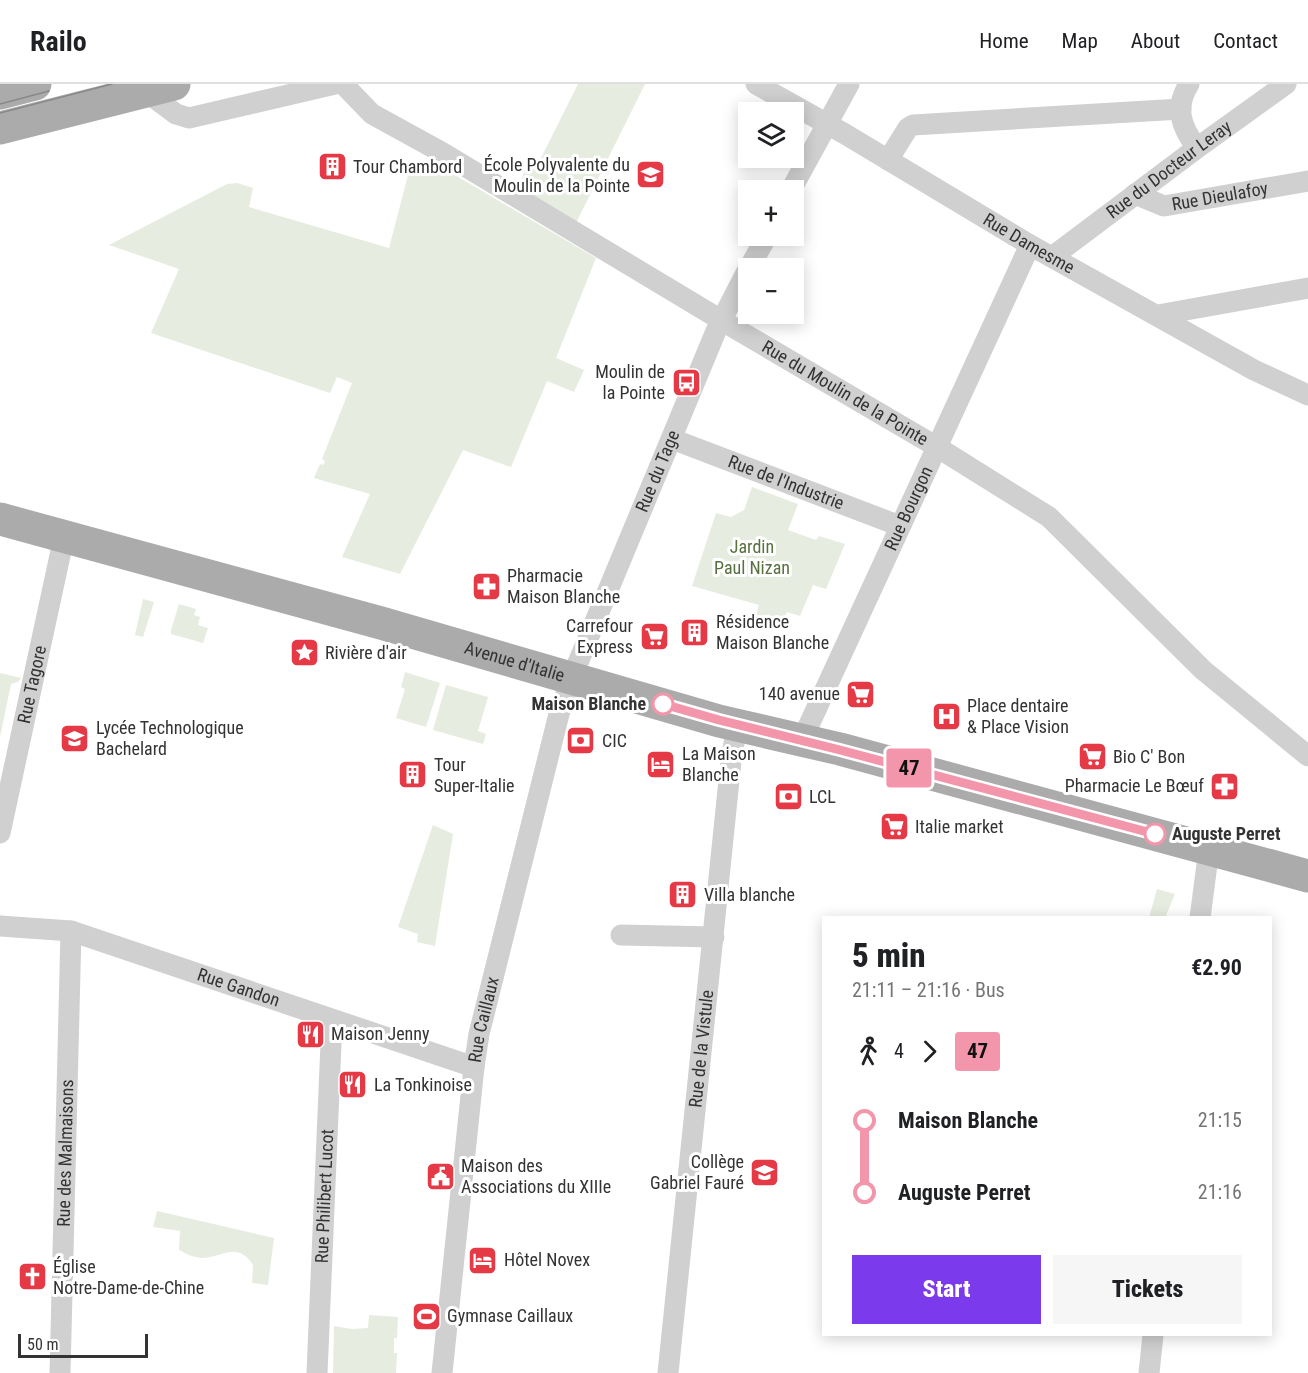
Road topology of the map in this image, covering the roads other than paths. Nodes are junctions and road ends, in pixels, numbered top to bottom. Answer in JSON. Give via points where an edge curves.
{"nodes":[{"id":1,"x":35,"y":84,"type":"edge"},
{"id":2,"x":335,"y":84,"type":"edge"},
{"id":3,"x":343,"y":84,"type":"edge"},
{"id":4,"x":756,"y":84,"type":"edge"},
{"id":5,"x":849,"y":84,"type":"edge"},
{"id":6,"x":1189,"y":84,"type":"edge"},
{"id":7,"x":160,"y":87,"type":"edge"},
{"id":8,"x":1274,"y":87,"type":"edge"},
{"id":9,"x":0,"y":93,"type":"edge"},
{"id":10,"x":1181,"y":109,"type":"junction"},
{"id":11,"x":827,"y":124,"type":"junction"},
{"id":12,"x":0,"y":128,"type":"edge"},
{"id":13,"x":1197,"y":148,"type":"junction"},
{"id":14,"x":888,"y":160,"type":"junction"},
{"id":15,"x":796,"y":180,"type":"edge"},
{"id":16,"x":1308,"y":181,"type":"edge"},
{"id":17,"x":1135,"y":194,"type":"junction"},
{"id":18,"x":1030,"y":245,"type":"junction"},
{"id":19,"x":1052,"y":257,"type":"junction"},
{"id":20,"x":1308,"y":288,"type":"edge"},
{"id":21,"x":738,"y":289,"type":"edge"},
{"id":22,"x":1158,"y":315,"type":"junction"},
{"id":23,"x":721,"y":320,"type":"junction"},
{"id":24,"x":1308,"y":395,"type":"edge"},
{"id":25,"x":672,"y":439,"type":"junction"},
{"id":26,"x":937,"y":447,"type":"junction"},
{"id":27,"x":0,"y":519,"type":"edge"},
{"id":28,"x":900,"y":526,"type":"junction"},
{"id":29,"x":64,"y":537,"type":"junction"},
{"id":30,"x":572,"y":677,"type":"junction"},
{"id":31,"x":737,"y":725,"type":"junction"},
{"id":32,"x":802,"y":740,"type":"junction"},
{"id":33,"x":1308,"y":756,"type":"edge"},
{"id":34,"x":0,"y":833,"type":"edge"},
{"id":35,"x":1209,"y":849,"type":"junction"},
{"id":36,"x":1308,"y":876,"type":"edge"},
{"id":37,"x":1200,"y":916,"type":"edge"},
{"id":38,"x":0,"y":926,"type":"edge"},
{"id":39,"x":71,"y":931,"type":"junction"},
{"id":40,"x":621,"y":935,"type":"dead end"},
{"id":41,"x":714,"y":937,"type":"junction"},
{"id":42,"x":332,"y":1020,"type":"junction"},
{"id":43,"x":474,"y":1067,"type":"junction"},
{"id":44,"x":1153,"y":1336,"type":"edge"},
{"id":45,"x":60,"y":1373,"type":"edge"},
{"id":46,"x":317,"y":1373,"type":"edge"},
{"id":47,"x":441,"y":1373,"type":"edge"},
{"id":48,"x":668,"y":1373,"type":"edge"},
{"id":49,"x":1149,"y":1373,"type":"edge"}],
"edges":[{"from":1,"to":9,"type":"main road"},
{"from":2,"to":7,"type":"street","via":[[189,118],[176,114]]},
{"from":3,"to":23,"type":"street","name":"Rue du Moulin de la Pointe","via":[[372,114]]},
{"from":4,"to":11,"type":"street","name":"Rue Damesme"},
{"from":5,"to":11,"type":"street"},
{"from":6,"to":10,"type":"street"},
{"from":7,"to":12,"type":"main road"},
{"from":8,"to":13,"type":"street","name":"Rue du Docteur Leray"},
{"from":10,"to":13,"type":"street","via":[[1182,123]]},
{"from":10,"to":14,"type":"street","via":[[913,125]]},
{"from":11,"to":14,"type":"street","name":"Rue Damesme"},
{"from":11,"to":15,"type":"street"},
{"from":13,"to":17,"type":"street","name":"Rue du Docteur Leray"},
{"from":14,"to":18,"type":"street","name":"Rue Damesme"},
{"from":16,"to":17,"type":"street","name":"Rue Dieulafoy","via":[[1164,206]]},
{"from":17,"to":19,"type":"street","name":"Rue du Docteur Leray"},
{"from":18,"to":19,"type":"street","name":"Rue Damesme"},
{"from":18,"to":26,"type":"street","name":"Rue Bourgon"},
{"from":19,"to":22,"type":"street","name":"Rue Damesme"},
{"from":20,"to":22,"type":"street"},
{"from":21,"to":23,"type":"street","name":"Rue du Tage"},
{"from":22,"to":24,"type":"street","name":"Rue Damesme","via":[[1254,370]]},
{"from":23,"to":25,"type":"street","name":"Rue du Tage"},
{"from":23,"to":26,"type":"street","name":"Rue du Moulin de la Pointe"},
{"from":25,"to":28,"type":"street","name":"Rue de l'Industrie"},
{"from":25,"to":30,"type":"street","name":"Rue du Tage"},
{"from":26,"to":28,"type":"street","name":"Rue Bourgon"},
{"from":26,"to":33,"type":"street","name":"Rue du Moulin de la Pointe","via":[[1049,517],[1203,670]]},
{"from":27,"to":29,"type":"main road","name":"Avenue d'Italie"},
{"from":28,"to":32,"type":"street","name":"Rue Bourgon"},
{"from":29,"to":30,"type":"main road","name":"Avenue d'Italie"},
{"from":29,"to":34,"type":"street","name":"Rue Tagore"},
{"from":30,"to":31,"type":"main road","name":"Avenue d'Italie"},
{"from":30,"to":43,"type":"street","name":"Rue Caillaux","via":[[559,714]]},
{"from":31,"to":32,"type":"main road","name":"Avenue d'Italie"},
{"from":31,"to":41,"type":"street","name":"Rue de la Vistule"},
{"from":32,"to":35,"type":"main road","name":"Avenue d'Italie"},
{"from":35,"to":36,"type":"main road","name":"Avenue d'Italie"},
{"from":35,"to":37,"type":"street"},
{"from":38,"to":39,"type":"street","name":"Rue Gandon"},
{"from":39,"to":42,"type":"street","name":"Rue Gandon"},
{"from":39,"to":45,"type":"street","name":"Rue des Malmaisons"},
{"from":40,"to":41,"type":"street"},
{"from":41,"to":48,"type":"street","name":"Rue de la Vistule"},
{"from":42,"to":43,"type":"street","name":"Rue Gandon"},
{"from":42,"to":46,"type":"street","name":"Rue Philibert Lucot"},
{"from":43,"to":47,"type":"street","name":"Rue Caillaux"},
{"from":44,"to":49,"type":"street"}]}
